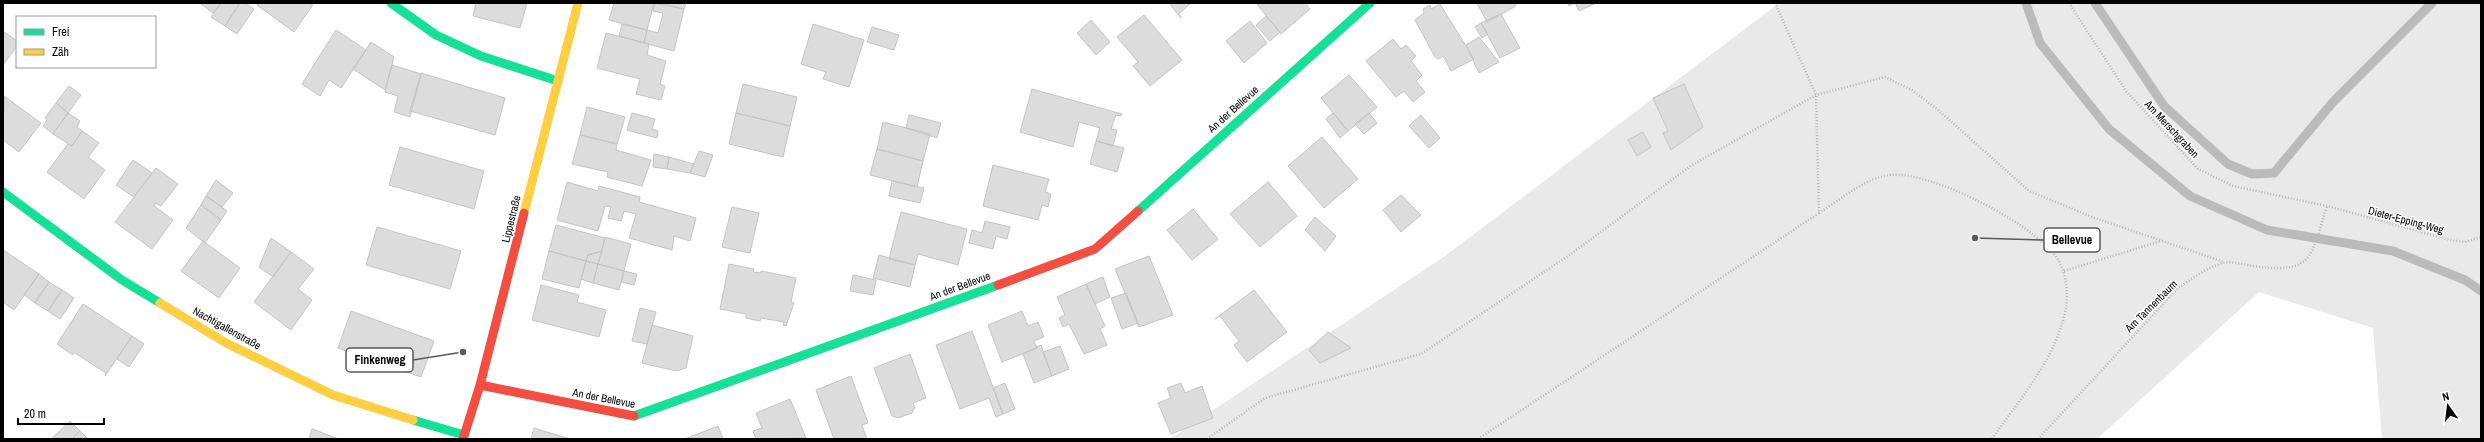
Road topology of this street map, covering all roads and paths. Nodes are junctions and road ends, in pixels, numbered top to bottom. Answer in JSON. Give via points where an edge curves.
{"nodes":[{"id":1,"x":391,"y":3,"type":"edge"},
{"id":2,"x":578,"y":3,"type":"edge"},
{"id":3,"x":1370,"y":3,"type":"edge"},
{"id":4,"x":1775,"y":3,"type":"edge"},
{"id":5,"x":2070,"y":3,"type":"edge"},
{"id":6,"x":558,"y":81,"type":"junction"},
{"id":7,"x":1816,"y":95,"type":"junction"},
{"id":8,"x":3,"y":192,"type":"edge"},
{"id":9,"x":2327,"y":206,"type":"junction"},
{"id":10,"x":1819,"y":213,"type":"junction"},
{"id":11,"x":2481,"y":237,"type":"edge"},
{"id":12,"x":2162,"y":241,"type":"junction"},
{"id":13,"x":2224,"y":262,"type":"junction"},
{"id":14,"x":2064,"y":271,"type":"junction"},
{"id":15,"x":480,"y":385,"type":"junction"},
{"id":16,"x":464,"y":437,"type":"edge"},
{"id":17,"x":1208,"y":439,"type":"edge"},
{"id":18,"x":1478,"y":439,"type":"edge"},
{"id":19,"x":1992,"y":439,"type":"edge"},
{"id":20,"x":2038,"y":439,"type":"edge"}],
"edges":[{"from":1,"to":6,"type":"street","via":[[436,35],[475,53]]},
{"from":2,"to":6,"type":"street","name":"Lippestraße"},
{"from":3,"to":15,"type":"street","name":"An der Bellevue","via":[[1095,249],[637,418]]},
{"from":4,"to":7,"type":"path"},
{"from":5,"to":9,"type":"path","name":"Am Merschgraben","via":[[2126,91],[2198,169],[2233,186]]},
{"from":6,"to":15,"type":"street","name":"Lippestraße"},
{"from":7,"to":10,"type":"path"},
{"from":7,"to":12,"type":"path","via":[[1885,77],[1912,90],[1937,109],[2029,191],[2092,217]]},
{"from":7,"to":17,"type":"path","via":[[1692,165],[1568,256],[1421,354],[1265,398]]},
{"from":8,"to":16,"type":"street","name":"Nachtigallenstraße","via":[[122,280],[226,343],[334,395]]},
{"from":9,"to":11,"type":"path","name":"Dieter-Epping-Weg","via":[[2450,240],[2465,242]]},
{"from":9,"to":13,"type":"path","via":[[2310,257],[2292,268],[2272,269]]},
{"from":10,"to":14,"type":"path","via":[[1866,184],[1890,175],[1909,175],[1977,199],[2042,241],[2055,254]]},
{"from":10,"to":18,"type":"path"},
{"from":12,"to":13,"type":"path"},
{"from":12,"to":14,"type":"path"},
{"from":13,"to":20,"type":"path","name":"Am Tannenbaum","via":[[2200,273],[2178,288]]},
{"from":14,"to":19,"type":"path","via":[[2066,307],[2055,344]]},
{"from":15,"to":16,"type":"street","name":"Lippestraße"}]}
